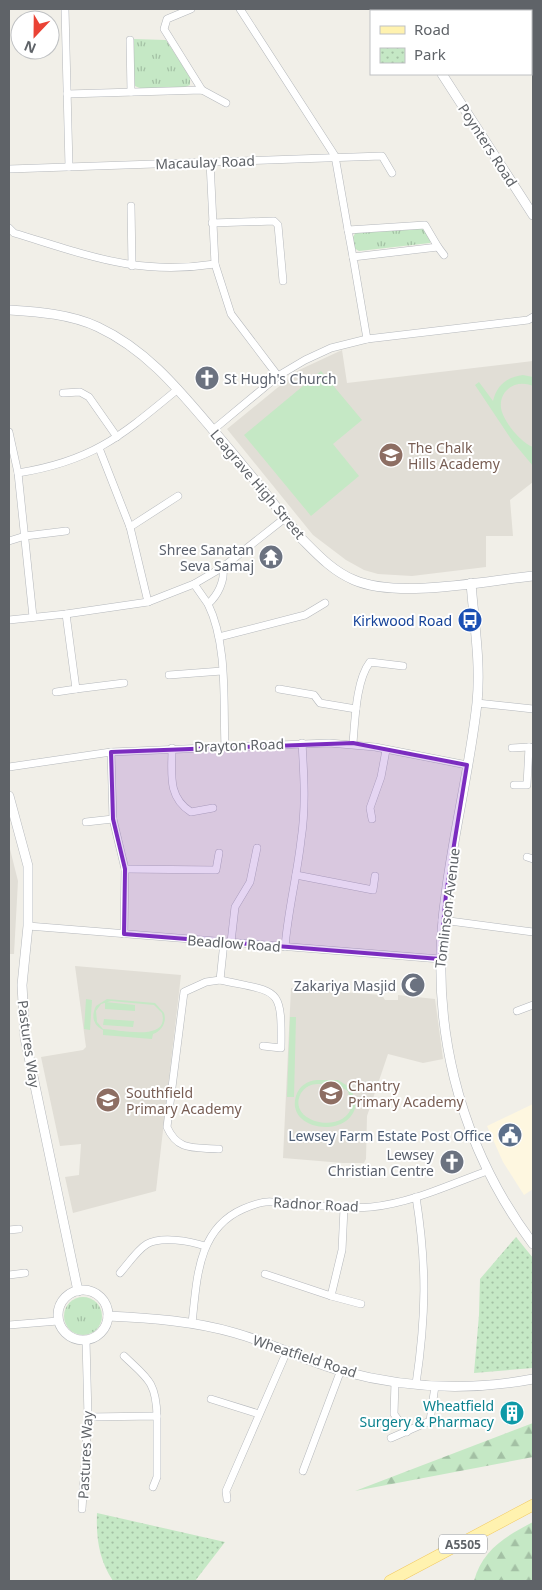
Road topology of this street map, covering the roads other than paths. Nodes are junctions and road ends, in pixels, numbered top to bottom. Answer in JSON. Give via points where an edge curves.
{"nodes":[{"id":1,"x":65,"y":9,"type":"edge"},
{"id":2,"x":191,"y":9,"type":"edge"},
{"id":3,"x":240,"y":9,"type":"edge"},
{"id":4,"x":130,"y":40,"type":"dead end"},
{"id":5,"x":443,"y":75,"type":"edge"},
{"id":6,"x":202,"y":90,"type":"junction"},
{"id":7,"x":131,"y":92,"type":"junction"},
{"id":8,"x":66,"y":94,"type":"junction"},
{"id":9,"x":226,"y":103,"type":"dead end"},
{"id":10,"x":335,"y":156,"type":"junction"},
{"id":11,"x":210,"y":162,"type":"junction"},
{"id":12,"x":69,"y":167,"type":"junction"},
{"id":13,"x":9,"y":169,"type":"edge"},
{"id":14,"x":392,"y":173,"type":"dead end"},
{"id":15,"x":131,"y":206,"type":"dead end"},
{"id":16,"x":533,"y":215,"type":"edge"},
{"id":17,"x":212,"y":223,"type":"junction"},
{"id":18,"x":9,"y":228,"type":"edge"},
{"id":19,"x":348,"y":230,"type":"junction"},
{"id":20,"x":438,"y":247,"type":"junction"},
{"id":21,"x":444,"y":255,"type":"dead end"},
{"id":22,"x":352,"y":257,"type":"junction"},
{"id":23,"x":215,"y":264,"type":"junction"},
{"id":24,"x":132,"y":266,"type":"junction"},
{"id":25,"x":283,"y":281,"type":"dead end"},
{"id":26,"x":9,"y":310,"type":"edge"},
{"id":27,"x":533,"y":316,"type":"edge"},
{"id":28,"x":367,"y":339,"type":"junction"},
{"id":29,"x":278,"y":376,"type":"junction"},
{"id":30,"x":178,"y":389,"type":"junction"},
{"id":31,"x":63,"y":394,"type":"dead end"},
{"id":32,"x":213,"y":430,"type":"junction"},
{"id":33,"x":9,"y":432,"type":"edge"},
{"id":34,"x":118,"y":437,"type":"junction"},
{"id":35,"x":99,"y":448,"type":"junction"},
{"id":36,"x":18,"y":473,"type":"junction"},
{"id":37,"x":178,"y":496,"type":"dead end"},
{"id":38,"x":286,"y":518,"type":"junction"},
{"id":39,"x":130,"y":527,"type":"junction"},
{"id":40,"x":66,"y":531,"type":"dead end"},
{"id":41,"x":25,"y":536,"type":"junction"},
{"id":42,"x":9,"y":541,"type":"edge"},
{"id":43,"x":223,"y":567,"type":"junction"},
{"id":44,"x":533,"y":576,"type":"edge"},
{"id":45,"x":471,"y":583,"type":"junction"},
{"id":46,"x":194,"y":584,"type":"junction"},
{"id":47,"x":148,"y":602,"type":"junction"},
{"id":48,"x":325,"y":603,"type":"dead end"},
{"id":49,"x":208,"y":604,"type":"junction"},
{"id":50,"x":66,"y":614,"type":"junction"},
{"id":51,"x":33,"y":617,"type":"junction"},
{"id":52,"x":9,"y":620,"type":"edge"},
{"id":53,"x":219,"y":637,"type":"junction"},
{"id":54,"x":402,"y":666,"type":"dead end"},
{"id":55,"x":222,"y":671,"type":"junction"},
{"id":56,"x":169,"y":675,"type":"dead end"},
{"id":57,"x":124,"y":683,"type":"dead end"},
{"id":58,"x":76,"y":689,"type":"junction"},
{"id":59,"x":279,"y":689,"type":"dead end"},
{"id":60,"x":56,"y":692,"type":"dead end"},
{"id":61,"x":477,"y":703,"type":"junction"},
{"id":62,"x":356,"y":709,"type":"junction"},
{"id":63,"x":533,"y":709,"type":"edge"},
{"id":64,"x":302,"y":743,"type":"junction"},
{"id":65,"x":353,"y":744,"type":"junction"},
{"id":66,"x":224,"y":746,"type":"junction"},
{"id":67,"x":172,"y":748,"type":"junction"},
{"id":68,"x":512,"y":748,"type":"dead end"},
{"id":69,"x":531,"y":748,"type":"edge"},
{"id":70,"x":386,"y":750,"type":"junction"},
{"id":71,"x":111,"y":752,"type":"junction"},
{"id":72,"x":468,"y":765,"type":"junction"},
{"id":73,"x":9,"y":767,"type":"edge"},
{"id":74,"x":514,"y":785,"type":"dead end"},
{"id":75,"x":9,"y":796,"type":"edge"},
{"id":76,"x":212,"y":808,"type":"dead end"},
{"id":77,"x":113,"y":819,"type":"junction"},
{"id":78,"x":372,"y":819,"type":"dead end"},
{"id":79,"x":86,"y":822,"type":"dead end"},
{"id":80,"x":257,"y":848,"type":"dead end"},
{"id":81,"x":219,"y":853,"type":"dead end"},
{"id":82,"x":125,"y":869,"type":"junction"},
{"id":83,"x":296,"y":875,"type":"junction"},
{"id":84,"x":375,"y":876,"type":"dead end"},
{"id":85,"x":442,"y":920,"type":"junction"},
{"id":86,"x":28,"y":926,"type":"junction"},
{"id":87,"x":533,"y":932,"type":"edge"},
{"id":88,"x":124,"y":934,"type":"junction"},
{"id":89,"x":228,"y":942,"type":"junction"},
{"id":90,"x":285,"y":946,"type":"junction"},
{"id":91,"x":440,"y":959,"type":"junction"},
{"id":92,"x":220,"y":980,"type":"junction"},
{"id":93,"x":533,"y":1005,"type":"edge"},
{"id":94,"x":517,"y":1011,"type":"dead end"},
{"id":95,"x":263,"y":1046,"type":"dead end"},
{"id":96,"x":219,"y":1149,"type":"dead end"},
{"id":97,"x":487,"y":1171,"type":"junction"},
{"id":98,"x":416,"y":1197,"type":"junction"},
{"id":99,"x":344,"y":1208,"type":"junction"},
{"id":100,"x":19,"y":1229,"type":"dead end"},
{"id":101,"x":9,"y":1230,"type":"edge"},
{"id":102,"x":533,"y":1244,"type":"edge"},
{"id":103,"x":205,"y":1246,"type":"junction"},
{"id":104,"x":25,"y":1273,"type":"dead end"},
{"id":105,"x":120,"y":1273,"type":"dead end"},
{"id":106,"x":266,"y":1274,"type":"dead end"},
{"id":107,"x":9,"y":1275,"type":"edge"},
{"id":108,"x":78,"y":1291,"type":"junction"},
{"id":109,"x":331,"y":1296,"type":"junction"},
{"id":110,"x":361,"y":1304,"type":"dead end"},
{"id":111,"x":108,"y":1316,"type":"junction"},
{"id":112,"x":58,"y":1321,"type":"junction"},
{"id":113,"x":192,"y":1323,"type":"junction"},
{"id":114,"x":9,"y":1325,"type":"edge"},
{"id":115,"x":86,"y":1340,"type":"junction"},
{"id":116,"x":287,"y":1351,"type":"junction"},
{"id":117,"x":124,"y":1356,"type":"dead end"},
{"id":118,"x":341,"y":1370,"type":"junction"},
{"id":119,"x":533,"y":1379,"type":"edge"},
{"id":120,"x":395,"y":1382,"type":"junction"},
{"id":121,"x":416,"y":1384,"type":"junction"},
{"id":122,"x":435,"y":1386,"type":"junction"},
{"id":123,"x":211,"y":1399,"type":"dead end"},
{"id":124,"x":259,"y":1414,"type":"junction"},
{"id":125,"x":88,"y":1416,"type":"junction"},
{"id":126,"x":157,"y":1416,"type":"junction"},
{"id":127,"x":407,"y":1432,"type":"junction"},
{"id":128,"x":391,"y":1438,"type":"dead end"},
{"id":129,"x":303,"y":1471,"type":"dead end"},
{"id":130,"x":154,"y":1487,"type":"dead end"},
{"id":131,"x":227,"y":1499,"type":"dead end"},
{"id":132,"x":533,"y":1505,"type":"edge"},
{"id":133,"x":82,"y":1509,"type":"dead end"},
{"id":134,"x":390,"y":1581,"type":"edge"}],
"edges":[{"from":1,"to":8,"type":"street"},
{"from":2,"to":6,"type":"street","via":[[167,19],[164,29]]},
{"from":3,"to":10,"type":"street"},
{"from":4,"to":7,"type":"street"},
{"from":5,"to":16,"type":"street","name":"Poynters Road"},
{"from":6,"to":7,"type":"street"},
{"from":6,"to":9,"type":"street"},
{"from":7,"to":8,"type":"street"},
{"from":8,"to":12,"type":"street"},
{"from":10,"to":11,"type":"street","name":"Macaulay Road"},
{"from":10,"to":14,"type":"street","name":"Macaulay Road","via":[[382,156]]},
{"from":10,"to":19,"type":"street"},
{"from":11,"to":12,"type":"street","name":"Macaulay Road"},
{"from":11,"to":17,"type":"street"},
{"from":12,"to":13,"type":"street","name":"Macaulay Road"},
{"from":15,"to":24,"type":"street"},
{"from":17,"to":23,"type":"street"},
{"from":17,"to":25,"type":"street","via":[[274,222],[278,225]]},
{"from":18,"to":24,"type":"street","via":[[14,233]]},
{"from":19,"to":20,"type":"street","via":[[424,224]]},
{"from":19,"to":22,"type":"street"},
{"from":20,"to":21,"type":"street"},
{"from":20,"to":22,"type":"street"},
{"from":22,"to":28,"type":"street"},
{"from":23,"to":24,"type":"street","via":[[184,269]]},
{"from":23,"to":29,"type":"street","via":[[235,322]]},
{"from":26,"to":30,"type":"street","name":"Leagrave High Street","via":[[52,313],[97,327],[151,360]]},
{"from":27,"to":28,"type":"street","via":[[528,320]]},
{"from":28,"to":29,"type":"street","via":[[331,348]]},
{"from":29,"to":32,"type":"street"},
{"from":30,"to":32,"type":"street","name":"Leagrave High Street"},
{"from":30,"to":34,"type":"street"},
{"from":31,"to":34,"type":"street","via":[[80,392],[89,397]]},
{"from":32,"to":38,"type":"street","name":"Leagrave High Street"},
{"from":33,"to":36,"type":"street"},
{"from":34,"to":35,"type":"street"},
{"from":35,"to":36,"type":"street","via":[[51,468]]},
{"from":35,"to":39,"type":"street"},
{"from":36,"to":41,"type":"street"},
{"from":37,"to":39,"type":"street"},
{"from":38,"to":43,"type":"street"},
{"from":38,"to":45,"type":"street","name":"Leagrave High Street","via":[[322,558],[355,580],[377,586],[406,588]]},
{"from":39,"to":47,"type":"street"},
{"from":40,"to":41,"type":"street"},
{"from":41,"to":42,"type":"street"},
{"from":41,"to":51,"type":"street"},
{"from":43,"to":46,"type":"street"},
{"from":43,"to":49,"type":"street","via":[[224,574],[216,597]]},
{"from":44,"to":45,"type":"street","name":"Leagrave High Street"},
{"from":45,"to":61,"type":"street","name":"Tomlinson Avenue","via":[[479,662]]},
{"from":46,"to":47,"type":"street"},
{"from":46,"to":49,"type":"street"},
{"from":47,"to":50,"type":"street"},
{"from":48,"to":53,"type":"street","via":[[305,615]]},
{"from":49,"to":53,"type":"street"},
{"from":50,"to":51,"type":"street"},
{"from":50,"to":58,"type":"street"},
{"from":51,"to":52,"type":"street"},
{"from":53,"to":55,"type":"street"},
{"from":54,"to":62,"type":"street","via":[[370,662],[365,669]]},
{"from":55,"to":56,"type":"street"},
{"from":55,"to":66,"type":"street"},
{"from":57,"to":58,"type":"street"},
{"from":58,"to":60,"type":"street"},
{"from":59,"to":62,"type":"street","via":[[314,695],[320,703]]},
{"from":61,"to":63,"type":"street"},
{"from":61,"to":72,"type":"street","name":"Tomlinson Avenue"},
{"from":62,"to":65,"type":"street"},
{"from":64,"to":65,"type":"street","name":"Drayton Road"},
{"from":64,"to":66,"type":"street","name":"Drayton Road"},
{"from":64,"to":83,"type":"street","via":[[304,806]]},
{"from":65,"to":70,"type":"street","name":"Drayton Road"},
{"from":66,"to":67,"type":"street","name":"Drayton Road"},
{"from":67,"to":71,"type":"street","name":"Drayton Road"},
{"from":67,"to":76,"type":"street","via":[[174,789],[179,804],[191,812]]},
{"from":68,"to":69,"type":"street"},
{"from":69,"to":74,"type":"street","via":[[527,785]]},
{"from":70,"to":72,"type":"street","name":"Drayton Road"},
{"from":70,"to":78,"type":"street","via":[[370,808]]},
{"from":71,"to":73,"type":"street","name":"Drayton Road"},
{"from":71,"to":77,"type":"street"},
{"from":72,"to":85,"type":"street","name":"Tomlinson Avenue"},
{"from":75,"to":86,"type":"street","name":"Pastures Way","via":[[28,866]]},
{"from":77,"to":79,"type":"street"},
{"from":77,"to":82,"type":"street"},
{"from":80,"to":89,"type":"street","via":[[250,882],[235,907]]},
{"from":81,"to":82,"type":"street","via":[[216,870]]},
{"from":82,"to":88,"type":"street"},
{"from":83,"to":84,"type":"street","via":[[373,890]]},
{"from":83,"to":90,"type":"street","via":[[288,909]]},
{"from":85,"to":87,"type":"street"},
{"from":85,"to":91,"type":"street","name":"Tomlinson Avenue"},
{"from":86,"to":88,"type":"street","name":"Beadlow Road"},
{"from":86,"to":108,"type":"street","name":"Pastures Way","via":[[22,985],[26,1038]]},
{"from":88,"to":89,"type":"street","name":"Beadlow Road"},
{"from":89,"to":90,"type":"street","name":"Beadlow Road"},
{"from":89,"to":92,"type":"street"},
{"from":90,"to":91,"type":"street","name":"Beadlow Road"},
{"from":91,"to":97,"type":"street","name":"Tomlinson Avenue","via":[[448,1060],[458,1098]]},
{"from":92,"to":95,"type":"street","via":[[268,990],[277,998],[282,1010],[281,1048]]},
{"from":92,"to":96,"type":"street","via":[[206,982],[184,992],[167,1127],[173,1140],[183,1146]]},
{"from":93,"to":94,"type":"street"},
{"from":97,"to":98,"type":"street","name":"Radnor Road"},
{"from":97,"to":102,"type":"street","name":"Tomlinson Avenue"},
{"from":98,"to":99,"type":"street","name":"Radnor Road","via":[[393,1204]]},
{"from":98,"to":121,"type":"street","via":[[425,1260],[425,1295]]},
{"from":99,"to":103,"type":"street","name":"Radnor Road","via":[[270,1201],[253,1204],[235,1212],[217,1228]]},
{"from":99,"to":109,"type":"street","via":[[342,1250]]},
{"from":100,"to":101,"type":"street"},
{"from":103,"to":105,"type":"street","via":[[194,1242],[157,1241],[146,1244]]},
{"from":103,"to":113,"type":"street","name":"Radnor Road","via":[[197,1278]]},
{"from":104,"to":107,"type":"street"},
{"from":106,"to":109,"type":"street"},
{"from":108,"to":111,"type":"street","via":[[85,1290],[99,1296]]},
{"from":108,"to":112,"type":"street","via":[[64,1298]]},
{"from":109,"to":110,"type":"street"},
{"from":111,"to":113,"type":"street","name":"Wheatfield Road"},
{"from":111,"to":115,"type":"street","via":[[98,1335]]},
{"from":112,"to":114,"type":"street"},
{"from":112,"to":115,"type":"street","via":[[71,1338]]},
{"from":113,"to":116,"type":"street","name":"Wheatfield Road","via":[[236,1333]]},
{"from":115,"to":125,"type":"street","name":"Pastures Way"},
{"from":116,"to":118,"type":"street","name":"Wheatfield Road"},
{"from":116,"to":124,"type":"street"},
{"from":117,"to":126,"type":"street","via":[[150,1381],[156,1394]]},
{"from":118,"to":120,"type":"street","name":"Wheatfield Road"},
{"from":118,"to":129,"type":"street"},
{"from":119,"to":122,"type":"street","name":"Wheatfield Road"},
{"from":120,"to":121,"type":"street","name":"Wheatfield Road"},
{"from":120,"to":127,"type":"street","via":[[394,1414]]},
{"from":121,"to":122,"type":"street","name":"Wheatfield Road"},
{"from":122,"to":127,"type":"street","via":[[430,1421]]},
{"from":123,"to":124,"type":"street"},
{"from":124,"to":131,"type":"street","via":[[226,1491]]},
{"from":125,"to":126,"type":"street"},
{"from":125,"to":133,"type":"street","name":"Pastures Way"},
{"from":126,"to":130,"type":"street","via":[[157,1477]]},
{"from":127,"to":128,"type":"street"},
{"from":132,"to":134,"type":"main road","number":"A5505"}]}
